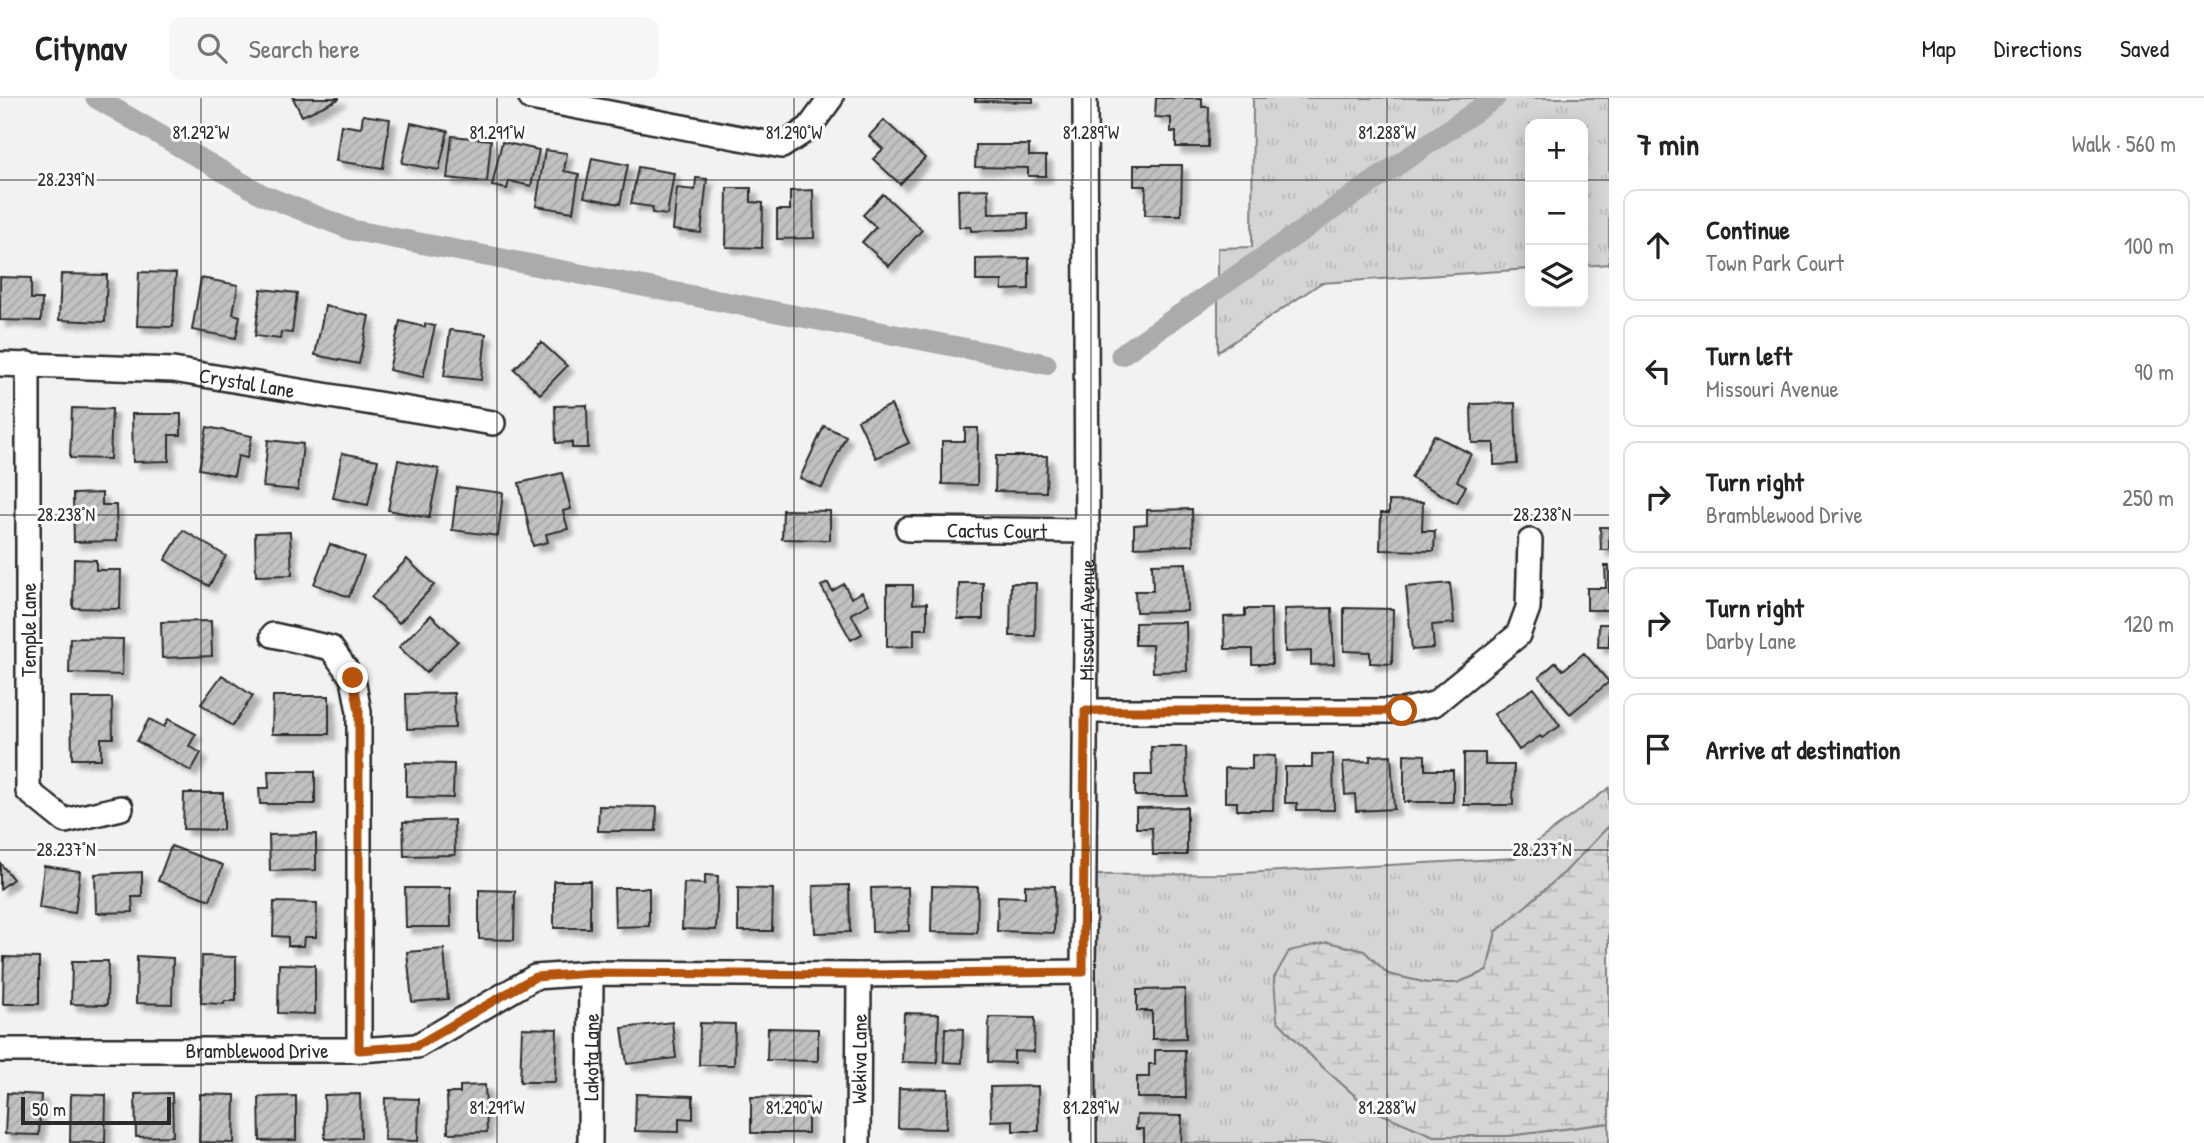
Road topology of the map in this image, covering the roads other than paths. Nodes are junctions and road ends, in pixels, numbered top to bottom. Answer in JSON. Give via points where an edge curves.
{"nodes":[{"id":1,"x":531,"y":98,"type":"edge"},
{"id":2,"x":831,"y":98,"type":"edge"},
{"id":3,"x":1085,"y":98,"type":"edge"},
{"id":4,"x":597,"y":104,"type":"edge"},
{"id":5,"x":0,"y":364,"type":"edge"},
{"id":6,"x":28,"y":364,"type":"junction"},
{"id":7,"x":492,"y":423,"type":"dead end"},
{"id":8,"x":908,"y":529,"type":"dead end"},
{"id":9,"x":1087,"y":531,"type":"junction"},
{"id":10,"x":1530,"y":541,"type":"dead end"},
{"id":11,"x":273,"y":635,"type":"dead end"},
{"id":12,"x":1085,"y":711,"type":"junction"},
{"id":13,"x":121,"y":808,"type":"dead end"},
{"id":14,"x":1083,"y":972,"type":"junction"},
{"id":15,"x":591,"y":973,"type":"junction"},
{"id":16,"x":859,"y":975,"type":"junction"},
{"id":17,"x":0,"y":1050,"type":"edge"},
{"id":18,"x":359,"y":1050,"type":"junction"},
{"id":19,"x":590,"y":1143,"type":"edge"},
{"id":20,"x":858,"y":1143,"type":"edge"},
{"id":21,"x":1084,"y":1143,"type":"edge"}],
"edges":[{"from":1,"to":4,"type":"street"},
{"from":2,"to":4,"type":"street","via":[[809,128],[782,146]]},
{"from":3,"to":9,"type":"street","name":"Missouri Avenue"},
{"from":5,"to":6,"type":"street","name":"Crystal Lane"},
{"from":6,"to":7,"type":"street","name":"Crystal Lane","via":[[173,370]]},
{"from":6,"to":13,"type":"street","name":"Temple Lane","via":[[28,791],[65,821]]},
{"from":8,"to":9,"type":"street","name":"Cactus Court"},
{"from":9,"to":12,"type":"street","name":"Missouri Avenue"},
{"from":10,"to":12,"type":"street","via":[[1528,608],[1518,635],[1434,704],[1402,711]]},
{"from":11,"to":18,"type":"street","via":[[331,648],[353,678],[359,712]]},
{"from":12,"to":14,"type":"street","name":"Missouri Avenue"},
{"from":14,"to":16,"type":"street","name":"Bramblewood Drive"},
{"from":14,"to":21,"type":"street","name":"Missouri Avenue"},
{"from":15,"to":16,"type":"street","name":"Bramblewood Drive"},
{"from":15,"to":18,"type":"street","name":"Bramblewood Drive","via":[[535,977],[416,1046]]},
{"from":15,"to":19,"type":"street","name":"Lakota Lane"},
{"from":16,"to":20,"type":"street","name":"Wekiva Lane"},
{"from":17,"to":18,"type":"street","name":"Bramblewood Drive"}]}
